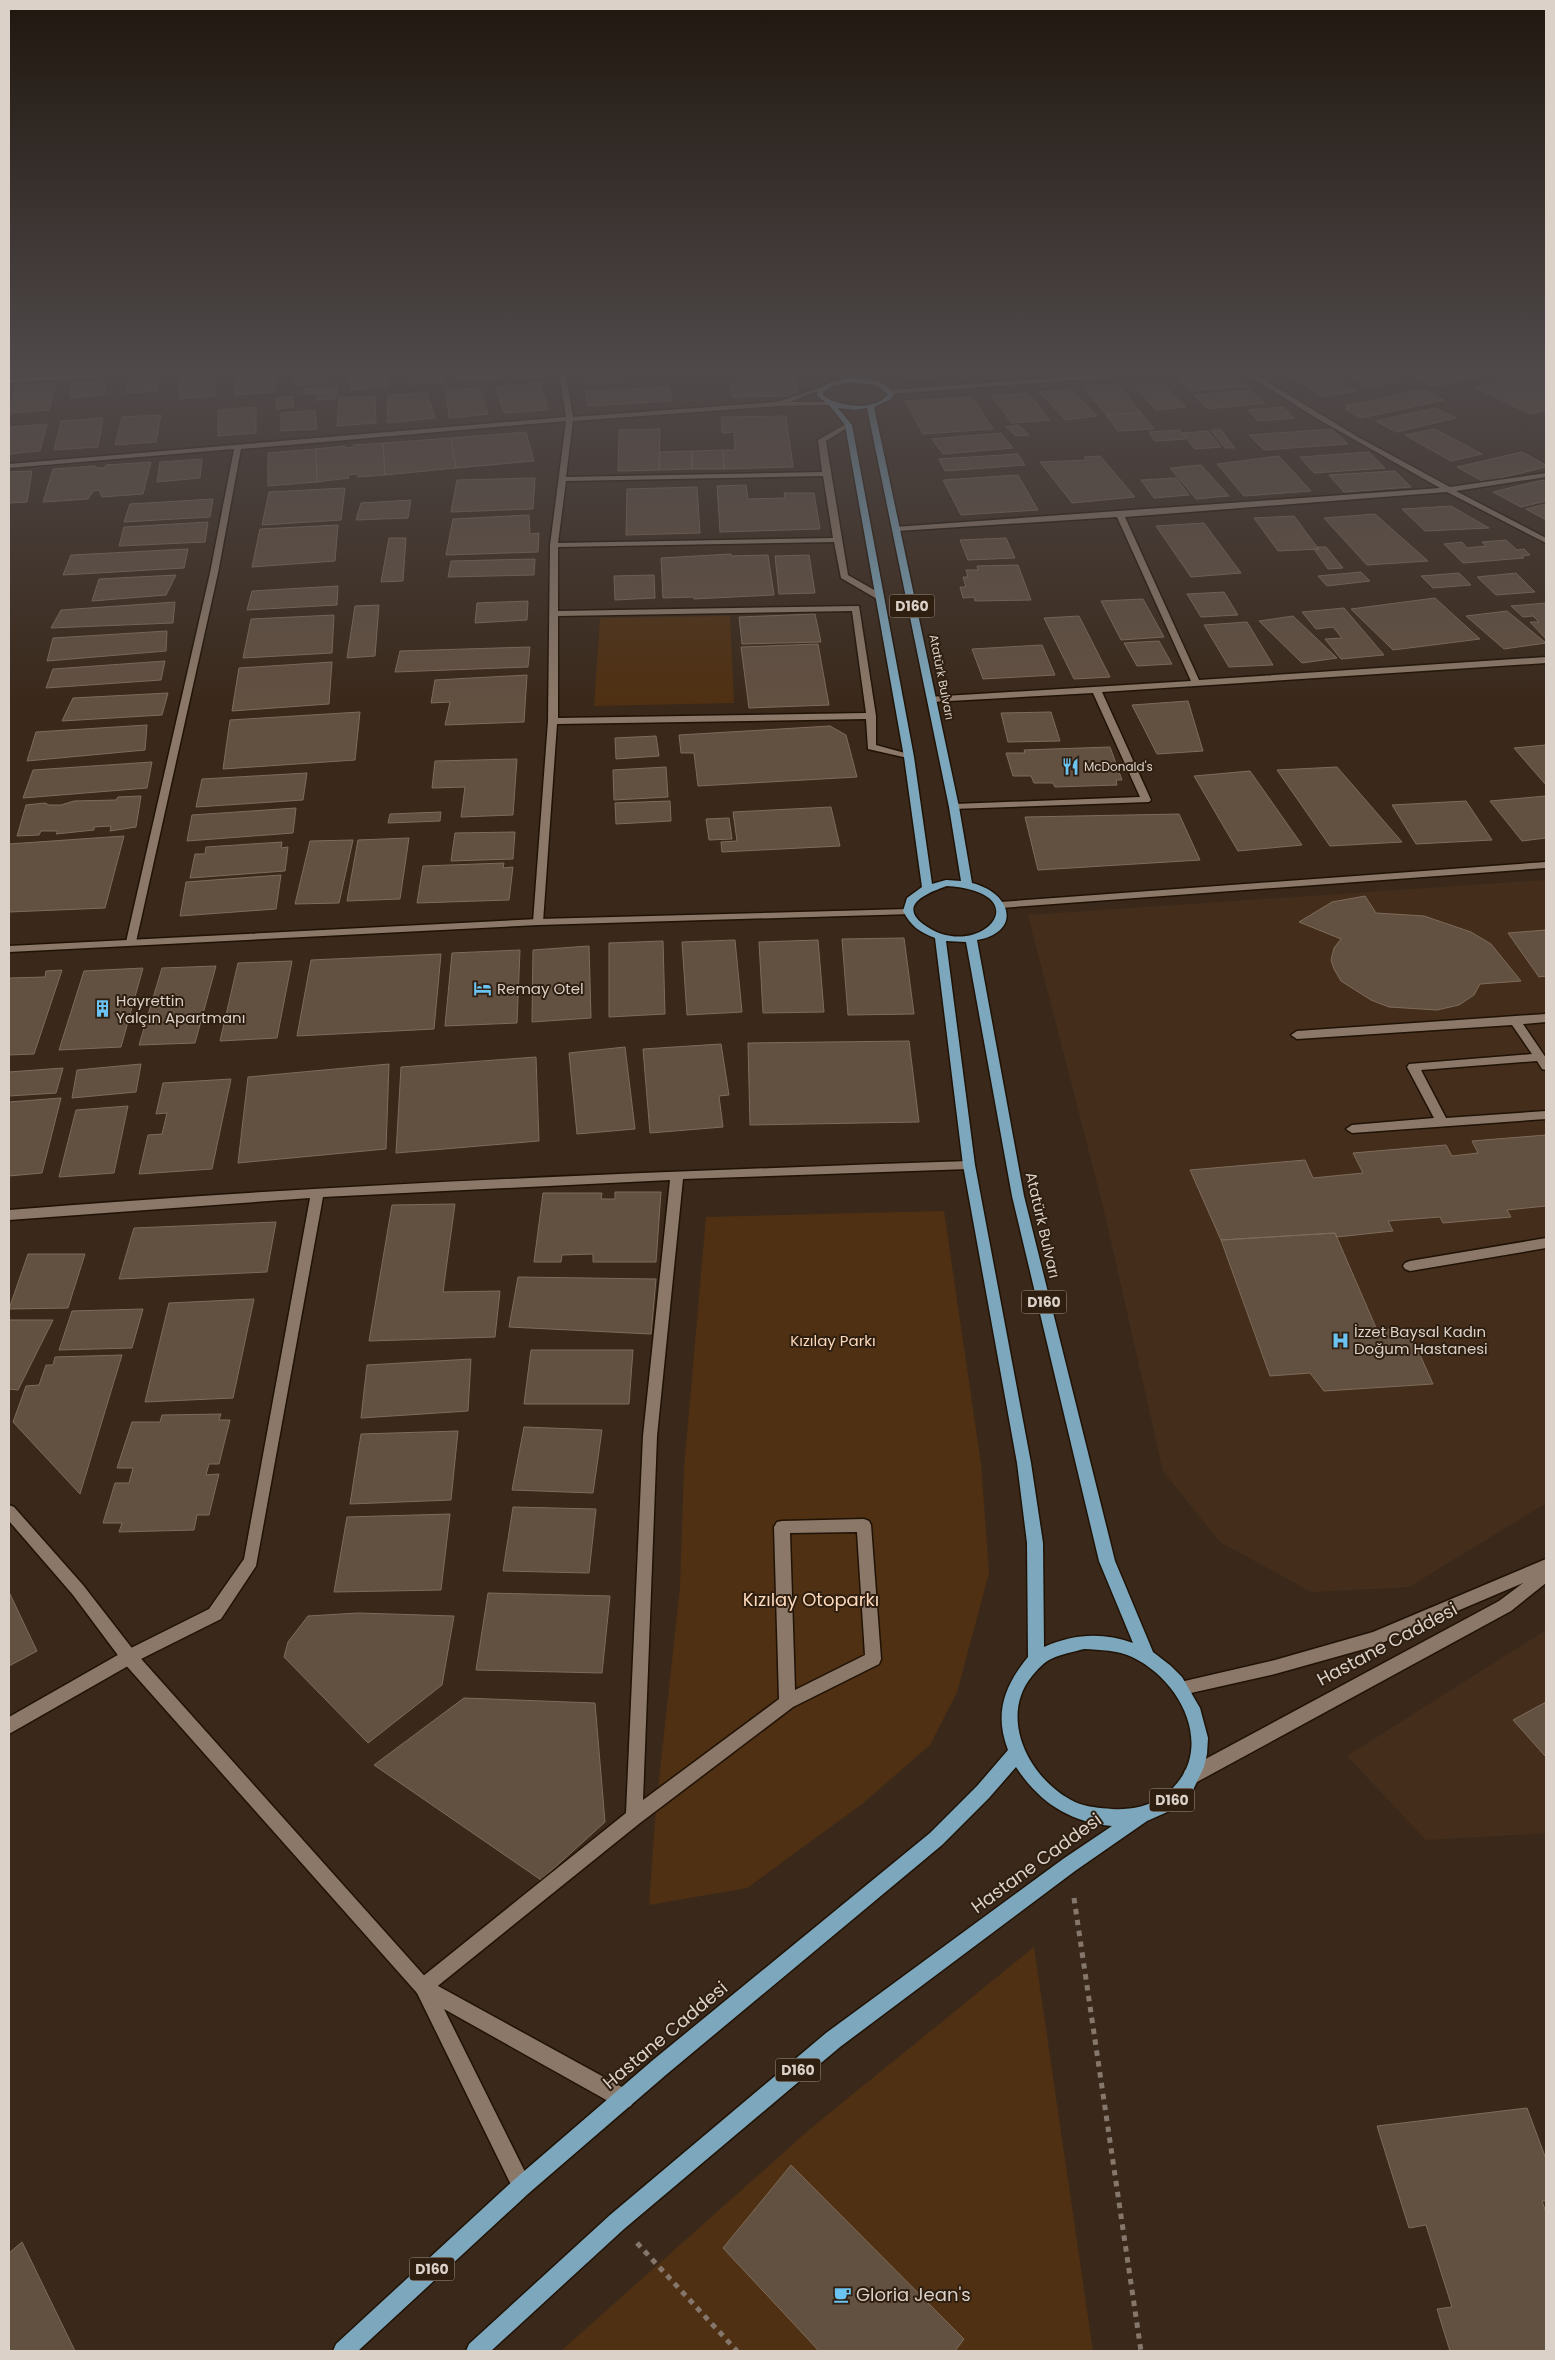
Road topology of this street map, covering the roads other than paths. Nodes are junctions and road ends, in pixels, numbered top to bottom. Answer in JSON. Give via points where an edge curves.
{"nodes":[{"id":1,"x":231,"y":481,"type":"edge"},
{"id":2,"x":561,"y":481,"type":"edge"},
{"id":3,"x":827,"y":481,"type":"edge"},
{"id":4,"x":858,"y":481,"type":"edge"},
{"id":5,"x":886,"y":481,"type":"edge"},
{"id":6,"x":1433,"y":481,"type":"edge"},
{"id":7,"x":1510,"y":481,"type":"edge"},
{"id":8,"x":1448,"y":490,"type":"junction"},
{"id":9,"x":1120,"y":515,"type":"junction"},
{"id":10,"x":897,"y":529,"type":"junction"},
{"id":11,"x":837,"y":540,"type":"junction"},
{"id":12,"x":1546,"y":541,"type":"edge"},
{"id":13,"x":554,"y":545,"type":"junction"},
{"id":14,"x":880,"y":597,"type":"junction"},
{"id":15,"x":554,"y":614,"type":"junction"},
{"id":16,"x":1546,"y":660,"type":"edge"},
{"id":17,"x":1196,"y":683,"type":"junction"},
{"id":18,"x":1096,"y":690,"type":"junction"},
{"id":19,"x":931,"y":699,"type":"junction"},
{"id":20,"x":870,"y":716,"type":"junction"},
{"id":21,"x":553,"y":721,"type":"junction"},
{"id":22,"x":910,"y":757,"type":"junction"},
{"id":23,"x":954,"y":806,"type":"junction"},
{"id":24,"x":1546,"y":865,"type":"edge"},
{"id":25,"x":967,"y":885,"type":"junction"},
{"id":26,"x":927,"y":888,"type":"junction"},
{"id":27,"x":1000,"y":905,"type":"junction"},
{"id":28,"x":908,"y":912,"type":"junction"},
{"id":29,"x":538,"y":922,"type":"junction"},
{"id":30,"x":940,"y":937,"type":"junction"},
{"id":31,"x":971,"y":939,"type":"junction"},
{"id":32,"x":131,"y":942,"type":"junction"},
{"id":33,"x":9,"y":949,"type":"edge"},
{"id":34,"x":1546,"y":1018,"type":"edge"},
{"id":35,"x":1515,"y":1020,"type":"junction"},
{"id":36,"x":1297,"y":1035,"type":"dead end"},
{"id":37,"x":1543,"y":1062,"type":"edge"},
{"id":38,"x":1546,"y":1115,"type":"edge"},
{"id":39,"x":1442,"y":1122,"type":"junction"},
{"id":40,"x":1352,"y":1129,"type":"dead end"},
{"id":41,"x":969,"y":1165,"type":"junction"},
{"id":42,"x":676,"y":1175,"type":"junction"},
{"id":43,"x":317,"y":1193,"type":"junction"},
{"id":44,"x":9,"y":1215,"type":"edge"},
{"id":45,"x":1546,"y":1243,"type":"edge"},
{"id":46,"x":1410,"y":1266,"type":"dead end"},
{"id":47,"x":9,"y":1511,"type":"edge"},
{"id":48,"x":1546,"y":1566,"type":"edge"},
{"id":49,"x":1546,"y":1574,"type":"edge"},
{"id":50,"x":129,"y":1657,"type":"junction"},
{"id":51,"x":1147,"y":1657,"type":"junction"},
{"id":52,"x":1036,"y":1660,"type":"junction"},
{"id":53,"x":1182,"y":1688,"type":"junction"},
{"id":54,"x":787,"y":1702,"type":"junction"},
{"id":55,"x":9,"y":1726,"type":"edge"},
{"id":56,"x":1016,"y":1754,"type":"junction"},
{"id":57,"x":1192,"y":1776,"type":"junction"},
{"id":58,"x":1141,"y":1816,"type":"junction"},
{"id":59,"x":634,"y":1817,"type":"junction"},
{"id":60,"x":423,"y":1987,"type":"junction"},
{"id":61,"x":624,"y":2099,"type":"junction"},
{"id":62,"x":522,"y":2186,"type":"junction"},
{"id":63,"x":343,"y":2351,"type":"edge"},
{"id":64,"x":476,"y":2351,"type":"edge"}],
"edges":[{"from":1,"to":32,"type":"street"},
{"from":2,"to":13,"type":"street"},
{"from":3,"to":11,"type":"street"},
{"from":4,"to":14,"type":"main road","number":"D160"},
{"from":5,"to":10,"type":"main road","name":"Atatürk Bulvarı","number":"D160"},
{"from":6,"to":8,"type":"street"},
{"from":7,"to":8,"type":"street"},
{"from":8,"to":9,"type":"street"},
{"from":8,"to":12,"type":"street"},
{"from":9,"to":10,"type":"street"},
{"from":9,"to":17,"type":"street"},
{"from":10,"to":19,"type":"main road","name":"Atatürk Bulvarı","number":"D160"},
{"from":11,"to":13,"type":"street"},
{"from":11,"to":14,"type":"street","via":[[844,576]]},
{"from":13,"to":15,"type":"street"},
{"from":14,"to":22,"type":"main road","number":"D160"},
{"from":15,"to":20,"type":"street","via":[[856,608]]},
{"from":15,"to":21,"type":"street"},
{"from":16,"to":17,"type":"street"},
{"from":17,"to":18,"type":"street"},
{"from":18,"to":19,"type":"street"},
{"from":18,"to":23,"type":"street","via":[[1146,800]]},
{"from":19,"to":23,"type":"main road","name":"Atatürk Bulvarı","number":"D160"},
{"from":20,"to":21,"type":"street"},
{"from":20,"to":22,"type":"street","via":[[871,747]]},
{"from":21,"to":29,"type":"street"},
{"from":22,"to":26,"type":"main road"},
{"from":23,"to":25,"type":"main road","name":"Atatürk Bulvarı"},
{"from":24,"to":27,"type":"street"},
{"from":25,"to":26,"type":"main road","via":[[946,883]]},
{"from":25,"to":27,"type":"main road","via":[[990,893]]},
{"from":26,"to":28,"type":"main road","via":[[911,900]]},
{"from":27,"to":31,"type":"main road","via":[[1003,911],[995,929]]},
{"from":28,"to":29,"type":"street"},
{"from":28,"to":30,"type":"main road","via":[[916,925]]},
{"from":29,"to":32,"type":"street"},
{"from":30,"to":31,"type":"main road"},
{"from":30,"to":41,"type":"main road"},
{"from":31,"to":51,"type":"main road","name":"Atatürk Bulvarı","number":"D160","via":[[1018,1196],[1102,1542]]},
{"from":32,"to":33,"type":"street"},
{"from":34,"to":35,"type":"street"},
{"from":35,"to":36,"type":"street"},
{"from":35,"to":37,"type":"street"},
{"from":37,"to":39,"type":"street","via":[[1413,1067]]},
{"from":38,"to":39,"type":"street"},
{"from":39,"to":40,"type":"street"},
{"from":41,"to":42,"type":"street"},
{"from":41,"to":52,"type":"main road","via":[[1024,1463],[1035,1543]]},
{"from":42,"to":43,"type":"street"},
{"from":42,"to":59,"type":"street","via":[[650,1436]]},
{"from":43,"to":44,"type":"street"},
{"from":43,"to":50,"type":"street","via":[[251,1561],[215,1614]]},
{"from":45,"to":46,"type":"street"},
{"from":47,"to":50,"type":"street","via":[[78,1590]]},
{"from":48,"to":53,"type":"street","name":"Hastane Caddesi","via":[[1375,1639]]},
{"from":49,"to":57,"type":"street","name":"Hastane Caddesi","via":[[1505,1606]]},
{"from":50,"to":55,"type":"street"},
{"from":50,"to":60,"type":"street"},
{"from":51,"to":52,"type":"main road","number":"D160","via":[[1112,1644],[1084,1642],[1058,1648]]},
{"from":51,"to":53,"type":"main road","number":"D160"},
{"from":52,"to":56,"type":"main road","number":"D160","via":[[1020,1678],[1010,1702],[1009,1727]]},
{"from":53,"to":57,"type":"main road","number":"D160","via":[[1195,1712],[1201,1739]]},
{"from":54,"to":54,"type":"street","via":[[873,1660],[864,1525],[782,1527]]},
{"from":54,"to":59,"type":"street"},
{"from":56,"to":58,"type":"main road","number":"D160","via":[[1046,1792],[1067,1807],[1108,1817]]},
{"from":56,"to":61,"type":"main road","name":"Hastane Caddesi","number":"D160","via":[[984,1792],[936,1839]]},
{"from":57,"to":58,"type":"main road","number":"D160","via":[[1186,1787],[1166,1805]]},
{"from":58,"to":64,"type":"main road","name":"Hastane Caddesi","number":"D160","via":[[1069,1865],[833,2040],[617,2222]]},
{"from":59,"to":60,"type":"street"},
{"from":60,"to":61,"type":"street"},
{"from":60,"to":62,"type":"street"},
{"from":61,"to":62,"type":"main road","name":"Hastane Caddesi","number":"D160"},
{"from":62,"to":63,"type":"main road","name":"Hastane Caddesi","number":"D160"}]}
